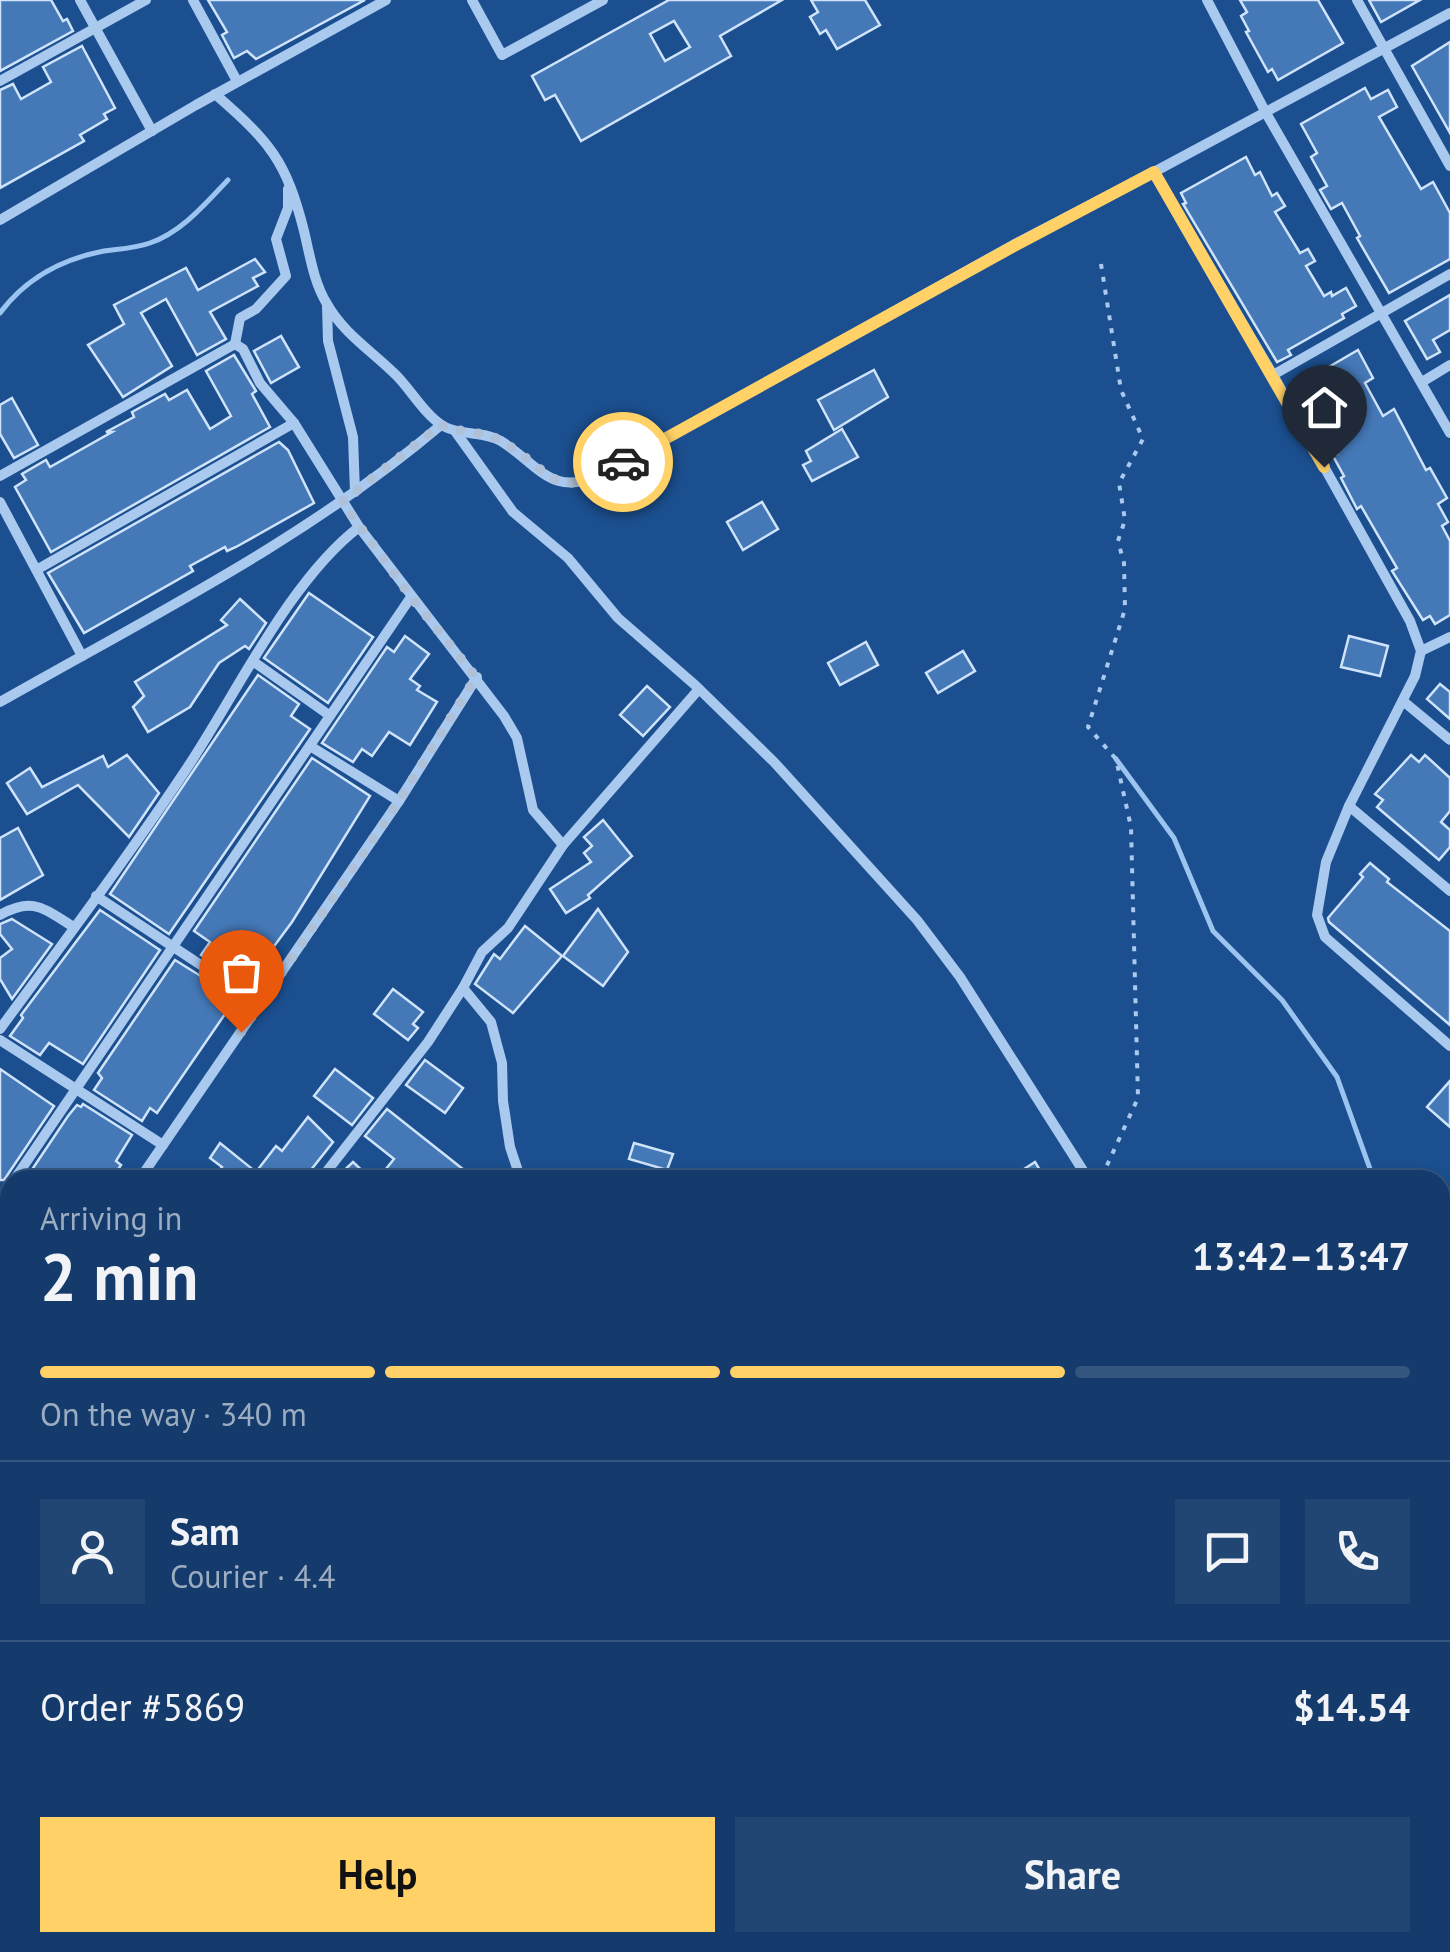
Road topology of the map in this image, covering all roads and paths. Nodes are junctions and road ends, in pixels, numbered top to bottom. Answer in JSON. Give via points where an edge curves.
{"nodes":[{"id":1,"x":80,"y":0,"type":"edge"},
{"id":2,"x":146,"y":0,"type":"edge"},
{"id":3,"x":193,"y":0,"type":"edge"},
{"id":4,"x":386,"y":0,"type":"edge"},
{"id":5,"x":472,"y":0,"type":"edge"},
{"id":6,"x":603,"y":0,"type":"edge"},
{"id":7,"x":1223,"y":0,"type":"edge"},
{"id":8,"x":1357,"y":0,"type":"edge"},
{"id":9,"x":1209,"y":3,"type":"edge"},
{"id":10,"x":1450,"y":13,"type":"edge"},
{"id":11,"x":96,"y":28,"type":"junction"},
{"id":12,"x":1384,"y":49,"type":"junction"},
{"id":13,"x":237,"y":81,"type":"junction"},
{"id":14,"x":0,"y":82,"type":"edge"},
{"id":15,"x":215,"y":94,"type":"junction"},
{"id":16,"x":1266,"y":113,"type":"junction"},
{"id":17,"x":152,"y":130,"type":"junction"},
{"id":18,"x":1450,"y":166,"type":"edge"},
{"id":19,"x":1154,"y":172,"type":"junction"},
{"id":20,"x":289,"y":178,"type":"junction"},
{"id":21,"x":0,"y":220,"type":"edge"},
{"id":22,"x":1101,"y":264,"type":"dead end"},
{"id":23,"x":1450,"y":274,"type":"edge"},
{"id":24,"x":327,"y":305,"type":"junction"},
{"id":25,"x":1382,"y":313,"type":"junction"},
{"id":26,"x":234,"y":344,"type":"junction"},
{"id":27,"x":1450,"y":365,"type":"edge"},
{"id":28,"x":1273,"y":375,"type":"junction"},
{"id":29,"x":1422,"y":382,"type":"junction"},
{"id":30,"x":294,"y":424,"type":"junction"},
{"id":31,"x":441,"y":425,"type":"junction"},
{"id":32,"x":455,"y":431,"type":"junction"},
{"id":33,"x":1450,"y":433,"type":"edge"},
{"id":34,"x":0,"y":476,"type":"edge"},
{"id":35,"x":356,"y":492,"type":"junction"},
{"id":36,"x":0,"y":502,"type":"edge"},
{"id":37,"x":342,"y":502,"type":"junction"},
{"id":38,"x":359,"y":527,"type":"junction"},
{"id":39,"x":38,"y":569,"type":"junction"},
{"id":40,"x":411,"y":597,"type":"junction"},
{"id":41,"x":1450,"y":638,"type":"edge"},
{"id":42,"x":1420,"y":651,"type":"junction"},
{"id":43,"x":82,"y":656,"type":"junction"},
{"id":44,"x":254,"y":662,"type":"junction"},
{"id":45,"x":476,"y":677,"type":"junction"},
{"id":46,"x":699,"y":689,"type":"junction"},
{"id":47,"x":1403,"y":701,"type":"junction"},
{"id":48,"x":0,"y":702,"type":"edge"},
{"id":49,"x":329,"y":715,"type":"junction"},
{"id":50,"x":1450,"y":740,"type":"edge"},
{"id":51,"x":310,"y":746,"type":"junction"},
{"id":52,"x":399,"y":801,"type":"junction"},
{"id":53,"x":1349,"y":806,"type":"junction"},
{"id":54,"x":563,"y":845,"type":"junction"},
{"id":55,"x":1450,"y":891,"type":"edge"},
{"id":56,"x":96,"y":896,"type":"junction"},
{"id":57,"x":0,"y":916,"type":"edge"},
{"id":58,"x":74,"y":927,"type":"junction"},
{"id":59,"x":172,"y":945,"type":"junction"},
{"id":60,"x":463,"y":988,"type":"junction"},
{"id":61,"x":260,"y":1004,"type":"junction"},
{"id":62,"x":0,"y":1029,"type":"edge"},
{"id":63,"x":0,"y":1040,"type":"edge"},
{"id":64,"x":1450,"y":1046,"type":"edge"},
{"id":65,"x":76,"y":1087,"type":"junction"},
{"id":66,"x":164,"y":1145,"type":"junction"},
{"id":67,"x":21,"y":1170,"type":"edge"},
{"id":68,"x":146,"y":1170,"type":"edge"},
{"id":69,"x":328,"y":1170,"type":"edge"},
{"id":70,"x":517,"y":1170,"type":"edge"},
{"id":71,"x":1083,"y":1170,"type":"edge"},
{"id":72,"x":1106,"y":1170,"type":"edge"}],
"edges":[{"from":1,"to":11,"type":"street"},
{"from":2,"to":11,"type":"street"},
{"from":3,"to":13,"type":"street"},
{"from":4,"to":13,"type":"street"},
{"from":5,"to":6,"type":"street","via":[[502,55]]},
{"from":7,"to":9,"type":"street"},
{"from":8,"to":12,"type":"street"},
{"from":9,"to":16,"type":"street"},
{"from":10,"to":12,"type":"street"},
{"from":11,"to":14,"type":"street"},
{"from":11,"to":17,"type":"street"},
{"from":12,"to":16,"type":"street"},
{"from":12,"to":18,"type":"street"},
{"from":13,"to":15,"type":"street"},
{"from":15,"to":17,"type":"street"},
{"from":15,"to":20,"type":"street","via":[[268,143]]},
{"from":16,"to":19,"type":"street"},
{"from":16,"to":25,"type":"street"},
{"from":17,"to":21,"type":"street"},
{"from":19,"to":28,"type":"street"},
{"from":19,"to":32,"type":"street","via":[[581,484],[554,480],[497,438]]},
{"from":20,"to":24,"type":"street"},
{"from":20,"to":26,"type":"street","via":[[288,208],[276,239],[286,276],[240,318]]},
{"from":22,"to":72,"type":"path","via":[[1121,390],[1143,438],[1119,483],[1125,609],[1088,727],[1116,759],[1131,827],[1138,1098]]},
{"from":23,"to":25,"type":"street"},
{"from":24,"to":31,"type":"street"},
{"from":24,"to":35,"type":"street","via":[[328,340],[354,437]]},
{"from":25,"to":28,"type":"street"},
{"from":25,"to":29,"type":"street"},
{"from":26,"to":30,"type":"street"},
{"from":26,"to":34,"type":"street"},
{"from":27,"to":29,"type":"street"},
{"from":28,"to":42,"type":"street","via":[[1410,621]]},
{"from":29,"to":33,"type":"street"},
{"from":30,"to":37,"type":"street"},
{"from":30,"to":39,"type":"street"},
{"from":31,"to":32,"type":"street"},
{"from":31,"to":35,"type":"street"},
{"from":32,"to":46,"type":"street","via":[[513,512]]},
{"from":35,"to":37,"type":"street"},
{"from":36,"to":39,"type":"street"},
{"from":37,"to":38,"type":"street"},
{"from":37,"to":43,"type":"street"},
{"from":38,"to":40,"type":"street"},
{"from":38,"to":44,"type":"street","via":[[323,559]]},
{"from":39,"to":43,"type":"street"},
{"from":40,"to":45,"type":"street"},
{"from":40,"to":49,"type":"street"},
{"from":41,"to":42,"type":"street"},
{"from":42,"to":47,"type":"street"},
{"from":43,"to":48,"type":"street"},
{"from":44,"to":49,"type":"street"},
{"from":44,"to":56,"type":"street"},
{"from":45,"to":52,"type":"street"},
{"from":45,"to":54,"type":"street","via":[[517,738],[533,810]]},
{"from":46,"to":54,"type":"street"},
{"from":46,"to":71,"type":"street","via":[[917,920]]},
{"from":47,"to":50,"type":"street"},
{"from":47,"to":53,"type":"street"},
{"from":49,"to":51,"type":"street"},
{"from":51,"to":52,"type":"street"},
{"from":51,"to":59,"type":"street"},
{"from":52,"to":61,"type":"street"},
{"from":53,"to":55,"type":"street"},
{"from":53,"to":64,"type":"street","via":[[1324,876],[1317,915],[1325,937]]},
{"from":54,"to":60,"type":"street","via":[[508,928],[482,952]]},
{"from":56,"to":58,"type":"street"},
{"from":56,"to":59,"type":"street"},
{"from":57,"to":58,"type":"street","via":[[20,904],[40,906]]},
{"from":58,"to":62,"type":"street"},
{"from":59,"to":61,"type":"street"},
{"from":59,"to":65,"type":"street"},
{"from":60,"to":69,"type":"street"},
{"from":60,"to":70,"type":"street","via":[[491,1022]]},
{"from":61,"to":66,"type":"street"},
{"from":63,"to":65,"type":"street"},
{"from":65,"to":66,"type":"street"},
{"from":65,"to":67,"type":"street"},
{"from":66,"to":68,"type":"street"}]}
